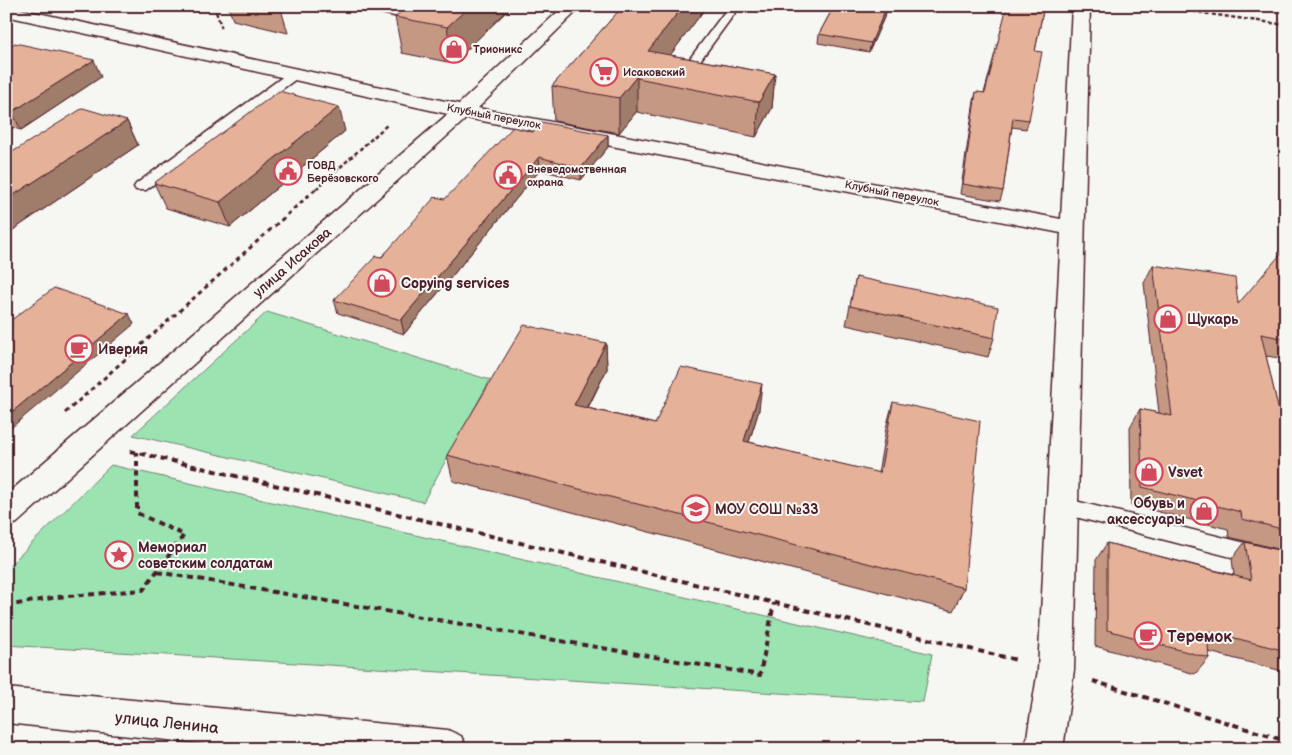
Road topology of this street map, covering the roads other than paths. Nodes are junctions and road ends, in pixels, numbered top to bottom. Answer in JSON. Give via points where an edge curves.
{"nodes":[{"id":1,"x":363,"y":6,"type":"edge"},
{"id":2,"x":415,"y":6,"type":"edge"},
{"id":3,"x":574,"y":6,"type":"edge"},
{"id":4,"x":735,"y":6,"type":"edge"},
{"id":5,"x":1081,"y":6,"type":"edge"},
{"id":6,"x":6,"y":12,"type":"edge"},
{"id":7,"x":296,"y":73,"type":"junction"},
{"id":8,"x":702,"y":78,"type":"edge"},
{"id":9,"x":463,"y":111,"type":"junction"},
{"id":10,"x":141,"y":187,"type":"dead end"},
{"id":11,"x":1073,"y":228,"type":"junction"},
{"id":12,"x":1063,"y":506,"type":"junction"},
{"id":13,"x":6,"y":514,"type":"edge"},
{"id":14,"x":1286,"y":562,"type":"edge"},
{"id":15,"x":6,"y":705,"type":"edge"},
{"id":16,"x":448,"y":749,"type":"edge"},
{"id":17,"x":1044,"y":749,"type":"edge"}],
"edges":[{"from":1,"to":2,"type":"lane","via":[[403,15]]},
{"from":3,"to":9,"type":"street","name":"улица Исакова"},
{"from":4,"to":8,"type":"lane","via":[[684,75]]},
{"from":5,"to":11,"type":"street"},
{"from":6,"to":7,"type":"street","name":"Клубный переулок"},
{"from":7,"to":9,"type":"street","name":"Клубный переулок"},
{"from":7,"to":10,"type":"lane"},
{"from":9,"to":11,"type":"street","name":"Клубный переулок"},
{"from":9,"to":13,"type":"street","name":"улица Исакова"},
{"from":11,"to":12,"type":"street"},
{"from":12,"to":14,"type":"lane"},
{"from":12,"to":17,"type":"street","via":[[1056,670]]},
{"from":15,"to":16,"type":"street","name":"улица Ленина"}]}
